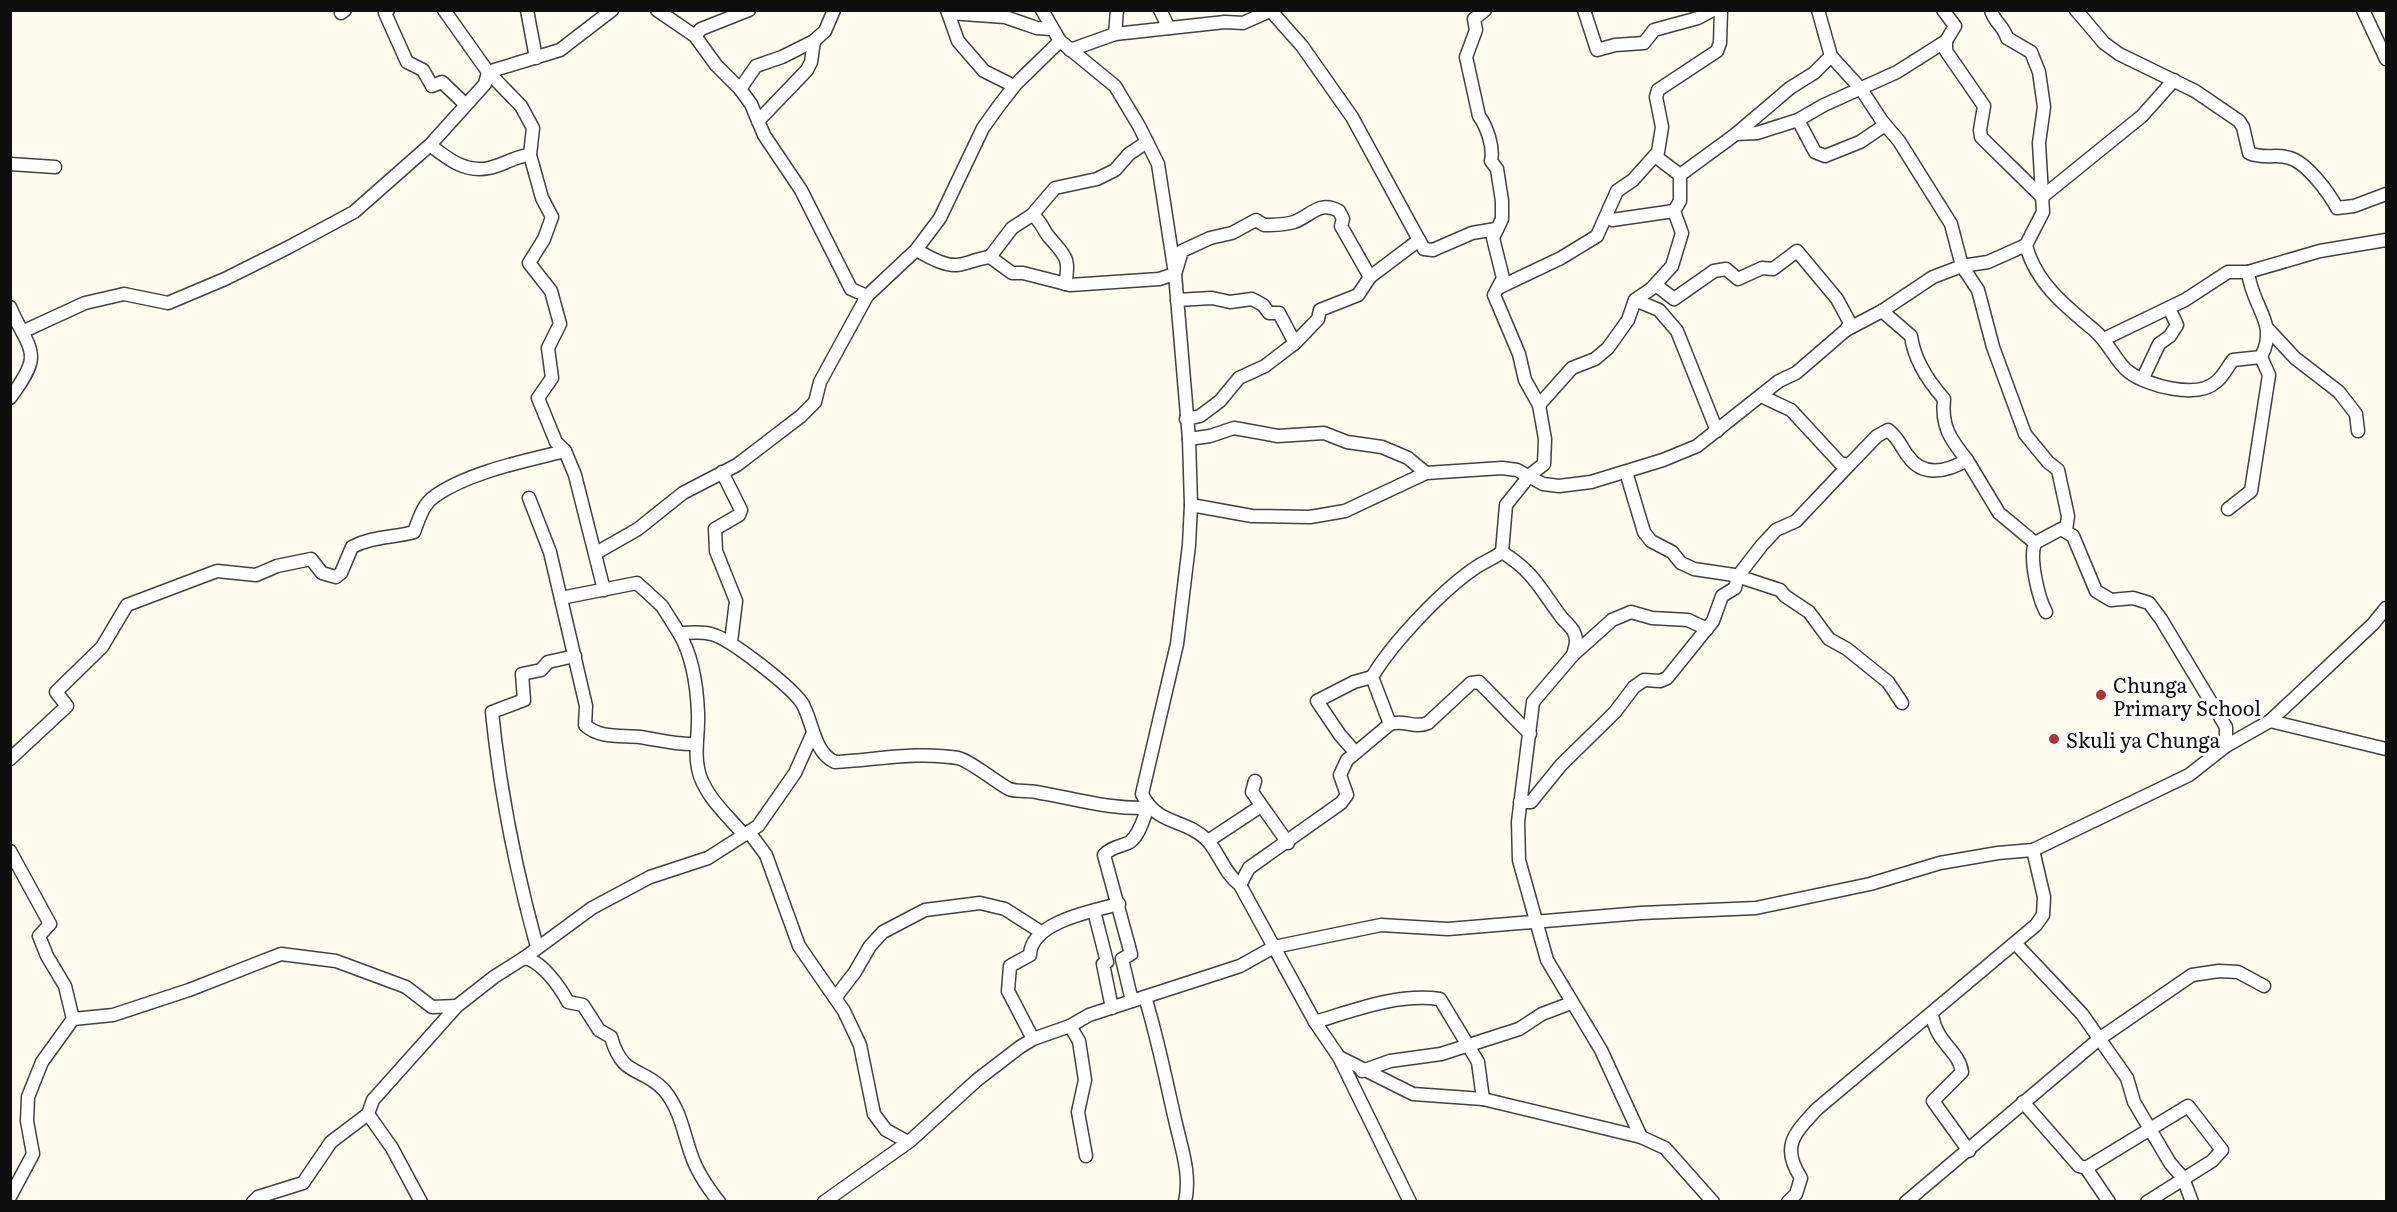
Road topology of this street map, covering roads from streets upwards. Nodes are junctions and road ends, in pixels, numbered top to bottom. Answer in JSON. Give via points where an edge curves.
{"nodes":[{"id":1,"x":388,"y":10,"type":"edge"},
{"id":2,"x":444,"y":10,"type":"edge"},
{"id":3,"x":527,"y":10,"type":"edge"},
{"id":4,"x":612,"y":10,"type":"edge"},
{"id":5,"x":657,"y":10,"type":"edge"},
{"id":6,"x":749,"y":10,"type":"edge"},
{"id":7,"x":834,"y":10,"type":"edge"},
{"id":8,"x":1042,"y":10,"type":"edge"},
{"id":9,"x":1117,"y":10,"type":"edge"},
{"id":10,"x":1160,"y":10,"type":"edge"},
{"id":11,"x":1485,"y":10,"type":"edge"},
{"id":12,"x":1584,"y":10,"type":"edge"},
{"id":13,"x":1713,"y":10,"type":"edge"},
{"id":14,"x":1721,"y":10,"type":"edge"},
{"id":15,"x":1818,"y":10,"type":"edge"},
{"id":16,"x":1943,"y":10,"type":"edge"},
{"id":17,"x":1991,"y":10,"type":"edge"},
{"id":18,"x":2076,"y":10,"type":"edge"},
{"id":19,"x":2363,"y":10,"type":"edge"},
{"id":20,"x":1272,"y":11,"type":"edge"},
{"id":21,"x":948,"y":12,"type":"edge"},
{"id":22,"x":1169,"y":28,"type":"junction"},
{"id":23,"x":1052,"y":29,"type":"junction"},
{"id":24,"x":1115,"y":34,"type":"junction"},
{"id":25,"x":695,"y":36,"type":"junction"},
{"id":26,"x":814,"y":41,"type":"junction"},
{"id":27,"x":1060,"y":41,"type":"junction"},
{"id":28,"x":1946,"y":41,"type":"junction"},
{"id":29,"x":1071,"y":50,"type":"junction"},
{"id":30,"x":1831,"y":57,"type":"junction"},
{"id":31,"x":536,"y":58,"type":"junction"},
{"id":32,"x":2386,"y":59,"type":"edge"},
{"id":33,"x":488,"y":72,"type":"junction"},
{"id":34,"x":2174,"y":80,"type":"junction"},
{"id":35,"x":1014,"y":86,"type":"junction"},
{"id":36,"x":740,"y":89,"type":"junction"},
{"id":37,"x":1861,"y":89,"type":"junction"},
{"id":38,"x":465,"y":104,"type":"junction"},
{"id":39,"x":758,"y":120,"type":"junction"},
{"id":40,"x":1798,"y":120,"type":"junction"},
{"id":41,"x":1885,"y":125,"type":"junction"},
{"id":42,"x":1736,"y":134,"type":"junction"},
{"id":43,"x":1147,"y":142,"type":"junction"},
{"id":44,"x":430,"y":145,"type":"junction"},
{"id":45,"x":530,"y":155,"type":"junction"},
{"id":46,"x":1655,"y":156,"type":"junction"},
{"id":47,"x":10,"y":164,"type":"edge"},
{"id":48,"x":55,"y":167,"type":"dead end"},
{"id":49,"x":1680,"y":176,"type":"junction"},
{"id":50,"x":2386,"y":194,"type":"edge"},
{"id":51,"x":2042,"y":197,"type":"junction"},
{"id":52,"x":1674,"y":211,"type":"junction"},
{"id":53,"x":1032,"y":215,"type":"junction"},
{"id":54,"x":1606,"y":217,"type":"junction"},
{"id":55,"x":1496,"y":229,"type":"junction"},
{"id":56,"x":1419,"y":240,"type":"junction"},
{"id":57,"x":2386,"y":240,"type":"edge"},
{"id":58,"x":2026,"y":245,"type":"junction"},
{"id":59,"x":916,"y":250,"type":"junction"},
{"id":60,"x":990,"y":257,"type":"junction"},
{"id":61,"x":1962,"y":266,"type":"junction"},
{"id":62,"x":2248,"y":272,"type":"junction"},
{"id":63,"x":1175,"y":274,"type":"junction"},
{"id":64,"x":1370,"y":277,"type":"junction"},
{"id":65,"x":1065,"y":284,"type":"junction"},
{"id":66,"x":1656,"y":285,"type":"junction"},
{"id":67,"x":1498,"y":288,"type":"junction"},
{"id":68,"x":867,"y":296,"type":"junction"},
{"id":69,"x":1177,"y":300,"type":"junction"},
{"id":70,"x":1635,"y":300,"type":"junction"},
{"id":71,"x":10,"y":307,"type":"edge"},
{"id":72,"x":2169,"y":308,"type":"junction"},
{"id":73,"x":1882,"y":311,"type":"junction"},
{"id":74,"x":1846,"y":330,"type":"junction"},
{"id":75,"x":2269,"y":330,"type":"junction"},
{"id":76,"x":24,"y":331,"type":"junction"},
{"id":77,"x":2104,"y":339,"type":"junction"},
{"id":78,"x":1295,"y":343,"type":"junction"},
{"id":79,"x":2261,"y":357,"type":"junction"},
{"id":80,"x":2143,"y":378,"type":"junction"},
{"id":81,"x":1761,"y":396,"type":"junction"},
{"id":82,"x":10,"y":398,"type":"edge"},
{"id":83,"x":1539,"y":405,"type":"junction"},
{"id":84,"x":1186,"y":419,"type":"junction"},
{"id":85,"x":1717,"y":431,"type":"junction"},
{"id":86,"x":2358,"y":431,"type":"dead end"},
{"id":87,"x":1189,"y":439,"type":"junction"},
{"id":88,"x":565,"y":451,"type":"junction"},
{"id":89,"x":1966,"y":460,"type":"junction"},
{"id":90,"x":1849,"y":465,"type":"junction"},
{"id":91,"x":722,"y":472,"type":"junction"},
{"id":92,"x":1626,"y":472,"type":"junction"},
{"id":93,"x":1426,"y":473,"type":"junction"},
{"id":94,"x":1530,"y":475,"type":"junction"},
{"id":95,"x":529,"y":498,"type":"dead end"},
{"id":96,"x":1191,"y":505,"type":"junction"},
{"id":97,"x":2228,"y":509,"type":"dead end"},
{"id":98,"x":2067,"y":530,"type":"junction"},
{"id":99,"x":2035,"y":543,"type":"junction"},
{"id":100,"x":1502,"y":552,"type":"junction"},
{"id":101,"x":596,"y":553,"type":"junction"},
{"id":102,"x":1738,"y":576,"type":"junction"},
{"id":103,"x":604,"y":590,"type":"junction"},
{"id":104,"x":561,"y":598,"type":"junction"},
{"id":105,"x":2386,"y":608,"type":"edge"},
{"id":106,"x":2046,"y":612,"type":"dead end"},
{"id":107,"x":1707,"y":628,"type":"junction"},
{"id":108,"x":679,"y":633,"type":"junction"},
{"id":109,"x":731,"y":642,"type":"junction"},
{"id":110,"x":1573,"y":655,"type":"junction"},
{"id":111,"x":575,"y":656,"type":"junction"},
{"id":112,"x":1372,"y":677,"type":"junction"},
{"id":113,"x":1902,"y":703,"type":"dead end"},
{"id":114,"x":2270,"y":721,"type":"junction"},
{"id":115,"x":1390,"y":724,"type":"junction"},
{"id":116,"x":1530,"y":734,"type":"junction"},
{"id":117,"x":812,"y":735,"type":"junction"},
{"id":118,"x":696,"y":744,"type":"junction"},
{"id":119,"x":2226,"y":746,"type":"junction"},
{"id":120,"x":2386,"y":749,"type":"edge"},
{"id":121,"x":1355,"y":752,"type":"junction"},
{"id":122,"x":10,"y":759,"type":"edge"},
{"id":123,"x":1255,"y":781,"type":"dead end"},
{"id":124,"x":1520,"y":802,"type":"junction"},
{"id":125,"x":1262,"y":806,"type":"junction"},
{"id":126,"x":1148,"y":808,"type":"junction"},
{"id":127,"x":746,"y":833,"type":"junction"},
{"id":128,"x":1208,"y":841,"type":"junction"},
{"id":129,"x":1288,"y":843,"type":"junction"},
{"id":130,"x":10,"y":850,"type":"edge"},
{"id":131,"x":2034,"y":850,"type":"junction"},
{"id":132,"x":1240,"y":885,"type":"junction"},
{"id":133,"x":1119,"y":904,"type":"junction"},
{"id":134,"x":1094,"y":911,"type":"junction"},
{"id":135,"x":1536,"y":922,"type":"junction"},
{"id":136,"x":1041,"y":932,"type":"junction"},
{"id":137,"x":2015,"y":944,"type":"junction"},
{"id":138,"x":537,"y":947,"type":"junction"},
{"id":139,"x":1274,"y":947,"type":"junction"},
{"id":140,"x":524,"y":958,"type":"junction"},
{"id":141,"x":2264,"y":986,"type":"dead end"},
{"id":142,"x":1146,"y":996,"type":"junction"},
{"id":143,"x":835,"y":998,"type":"junction"},
{"id":144,"x":1132,"y":1001,"type":"junction"},
{"id":145,"x":1571,"y":1003,"type":"junction"},
{"id":146,"x":457,"y":1005,"type":"junction"},
{"id":147,"x":1112,"y":1008,"type":"junction"},
{"id":148,"x":1932,"y":1014,"type":"junction"},
{"id":149,"x":73,"y":1019,"type":"junction"},
{"id":150,"x":1315,"y":1022,"type":"junction"},
{"id":151,"x":1070,"y":1026,"type":"junction"},
{"id":152,"x":1033,"y":1039,"type":"junction"},
{"id":153,"x":2099,"y":1039,"type":"junction"},
{"id":154,"x":1468,"y":1045,"type":"junction"},
{"id":155,"x":1339,"y":1057,"type":"junction"},
{"id":156,"x":1362,"y":1071,"type":"junction"},
{"id":157,"x":1483,"y":1099,"type":"junction"},
{"id":158,"x":2023,"y":1102,"type":"junction"},
{"id":159,"x":368,"y":1114,"type":"junction"},
{"id":160,"x":2150,"y":1128,"type":"junction"},
{"id":161,"x":1641,"y":1137,"type":"junction"},
{"id":162,"x":908,"y":1142,"type":"junction"},
{"id":163,"x":1969,"y":1151,"type":"junction"},
{"id":164,"x":1086,"y":1156,"type":"dead end"},
{"id":165,"x":2086,"y":1168,"type":"junction"},
{"id":166,"x":2183,"y":1178,"type":"junction"},
{"id":167,"x":10,"y":1197,"type":"edge"},
{"id":168,"x":253,"y":1202,"type":"edge"},
{"id":169,"x":421,"y":1202,"type":"edge"},
{"id":170,"x":719,"y":1202,"type":"edge"},
{"id":171,"x":824,"y":1202,"type":"edge"},
{"id":172,"x":1185,"y":1202,"type":"edge"},
{"id":173,"x":1410,"y":1202,"type":"edge"},
{"id":174,"x":1713,"y":1202,"type":"edge"},
{"id":175,"x":1788,"y":1202,"type":"edge"},
{"id":176,"x":1906,"y":1202,"type":"edge"},
{"id":177,"x":2109,"y":1202,"type":"edge"},
{"id":178,"x":2147,"y":1202,"type":"edge"},
{"id":179,"x":2193,"y":1202,"type":"edge"}],
"edges":[{"from":1,"to":38,"type":"street","via":[[386,20],[397,35],[407,62],[423,70],[432,86],[442,82]]},
{"from":2,"to":33,"type":"street"},
{"from":3,"to":31,"type":"street"},
{"from":4,"to":31,"type":"street","via":[[574,42]]},
{"from":5,"to":25,"type":"street"},
{"from":6,"to":25,"type":"street","via":[[701,29]]},
{"from":7,"to":26,"type":"street","via":[[825,31]]},
{"from":8,"to":23,"type":"street"},
{"from":9,"to":24,"type":"street"},
{"from":10,"to":22,"type":"street"},
{"from":11,"to":55,"type":"street","via":[[1474,19],[1476,30],[1466,57],[1468,77],[1498,178],[1502,219]]},
{"from":12,"to":13,"type":"street","via":[[1597,50],[1644,43],[1654,30]]},
{"from":14,"to":46,"type":"street","via":[[1717,51],[1658,90],[1662,127]]},
{"from":15,"to":30,"type":"street"},
{"from":16,"to":28,"type":"street","via":[[1955,26]]},
{"from":17,"to":51,"type":"street","via":[[2007,38],[2031,52],[2038,72],[2044,107],[2039,143]]},
{"from":18,"to":34,"type":"street","via":[[2104,43],[2119,54]]},
{"from":19,"to":32,"type":"street"},
{"from":20,"to":22,"type":"street","via":[[1243,23]]},
{"from":20,"to":56,"type":"street","via":[[1352,117]]},
{"from":21,"to":23,"type":"street","via":[[1005,17]]},
{"from":21,"to":35,"type":"street","via":[[958,41],[984,71]]},
{"from":22,"to":24,"type":"street"},
{"from":23,"to":27,"type":"street"},
{"from":24,"to":29,"type":"street"},
{"from":25,"to":36,"type":"street"},
{"from":26,"to":36,"type":"street","via":[[756,66]]},
{"from":26,"to":39,"type":"street","via":[[807,70]]},
{"from":27,"to":29,"type":"street"},
{"from":27,"to":35,"type":"street"},
{"from":28,"to":37,"type":"street"},
{"from":28,"to":51,"type":"street","via":[[1946,51],[1984,106],[1981,137]]},
{"from":29,"to":43,"type":"street","via":[[1115,86]]},
{"from":30,"to":37,"type":"street"},
{"from":30,"to":42,"type":"street"},
{"from":31,"to":33,"type":"street"},
{"from":33,"to":38,"type":"street","via":[[485,84]]},
{"from":33,"to":45,"type":"street","via":[[521,106],[533,128]]},
{"from":34,"to":50,"type":"street","via":[[2239,122],[2249,153],[2262,158],[2292,158],[2326,189],[2337,208]]},
{"from":34,"to":51,"type":"street","via":[[2142,116]]},
{"from":35,"to":59,"type":"street","via":[[983,128],[940,218]]},
{"from":36,"to":39,"type":"street"},
{"from":37,"to":40,"type":"street"},
{"from":37,"to":41,"type":"street"},
{"from":38,"to":44,"type":"street"},
{"from":39,"to":68,"type":"street","via":[[801,190],[851,289]]},
{"from":40,"to":41,"type":"street","via":[[1815,152],[1825,156],[1860,142]]},
{"from":40,"to":42,"type":"street","via":[[1757,133]]},
{"from":41,"to":61,"type":"street","via":[[1951,224]]},
{"from":42,"to":49,"type":"street"},
{"from":43,"to":53,"type":"street","via":[[1115,170],[1097,179],[1055,188]]},
{"from":43,"to":63,"type":"street","via":[[1158,164]]},
{"from":44,"to":45,"type":"street","via":[[458,166],[489,168]]},
{"from":44,"to":76,"type":"street","via":[[354,212],[225,279],[168,303],[124,294],[85,303]]},
{"from":45,"to":88,"type":"street","via":[[552,217],[529,263],[551,291],[560,324],[548,348],[552,378],[538,398],[556,442]]},
{"from":46,"to":49,"type":"street"},
{"from":46,"to":54,"type":"street","via":[[1617,191]]},
{"from":47,"to":48,"type":"street"},
{"from":49,"to":52,"type":"street","via":[[1680,201]]},
{"from":51,"to":58,"type":"street","via":[[2043,212]]},
{"from":52,"to":54,"type":"street","via":[[1612,220]]},
{"from":52,"to":66,"type":"street","via":[[1682,233],[1680,244],[1672,266]]},
{"from":53,"to":60,"type":"street","via":[[1012,228]]},
{"from":53,"to":65,"type":"street","via":[[1066,256]]},
{"from":54,"to":67,"type":"street","via":[[1597,236],[1586,244]]},
{"from":55,"to":56,"type":"street","via":[[1472,233],[1433,250],[1424,249]]},
{"from":55,"to":67,"type":"street","via":[[1493,238],[1503,278]]},
{"from":56,"to":64,"type":"street"},
{"from":57,"to":62,"type":"street","via":[[2320,251]]},
{"from":58,"to":61,"type":"street","via":[[1988,262]]},
{"from":58,"to":77,"type":"street","via":[[2030,263],[2040,278],[2069,310]]},
{"from":59,"to":60,"type":"street","via":[[937,261],[957,265]]},
{"from":59,"to":68,"type":"street"},
{"from":60,"to":65,"type":"street","via":[[1012,273]]},
{"from":61,"to":73,"type":"street","via":[[1934,277]]},
{"from":61,"to":98,"type":"street","via":[[1982,298],[1981,310],[2025,434],[2058,470],[2068,516]]},
{"from":62,"to":72,"type":"street","via":[[2228,272]]},
{"from":62,"to":75,"type":"street","via":[[2250,290]]},
{"from":63,"to":64,"type":"street","via":[[1182,251],[1190,246],[1232,233],[1256,220],[1264,225],[1297,221],[1314,208],[1323,207],[1339,211],[1341,226]]},
{"from":63,"to":65,"type":"street","via":[[1159,279]]},
{"from":63,"to":69,"type":"street"},
{"from":64,"to":78,"type":"street","via":[[1358,295],[1320,310],[1318,319]]},
{"from":66,"to":70,"type":"street"},
{"from":66,"to":74,"type":"street","via":[[1674,299],[1714,271],[1726,269],[1738,279],[1762,268],[1773,269],[1797,251],[1836,299],[1850,322]]},
{"from":67,"to":83,"type":"street","via":[[1494,295]]},
{"from":68,"to":91,"type":"street","via":[[820,382],[815,402],[737,465]]},
{"from":69,"to":78,"type":"street","via":[[1252,299],[1269,313],[1279,313]]},
{"from":69,"to":84,"type":"street"},
{"from":70,"to":83,"type":"street","via":[[1628,320],[1608,348],[1595,359],[1572,368]]},
{"from":70,"to":85,"type":"street","via":[[1659,310],[1677,331]]},
{"from":71,"to":76,"type":"street"},
{"from":72,"to":77,"type":"street"},
{"from":72,"to":80,"type":"street","via":[[2177,325],[2159,344]]},
{"from":73,"to":74,"type":"street"},
{"from":73,"to":89,"type":"street","via":[[1911,336],[1927,377],[1944,399],[1942,417],[1947,435]]},
{"from":74,"to":81,"type":"street","via":[[1796,373]]},
{"from":75,"to":79,"type":"street","via":[[2269,341]]},
{"from":75,"to":86,"type":"street","via":[[2295,358],[2339,392],[2356,414]]},
{"from":76,"to":82,"type":"street","via":[[32,364]]},
{"from":77,"to":80,"type":"street","via":[[2128,372]]},
{"from":78,"to":84,"type":"street","via":[[1264,366],[1239,378],[1220,401],[1200,416]]},
{"from":79,"to":80,"type":"street","via":[[2233,360],[2216,383],[2201,389],[2155,387]]},
{"from":79,"to":97,"type":"street","via":[[2269,375],[2251,491]]},
{"from":81,"to":85,"type":"street"},
{"from":81,"to":90,"type":"street","via":[[1791,410],[1835,458]]},
{"from":83,"to":94,"type":"street","via":[[1545,439],[1544,464]]},
{"from":84,"to":87,"type":"street"},
{"from":85,"to":92,"type":"street","via":[[1697,446]]},
{"from":87,"to":93,"type":"street","via":[[1234,428],[1278,436],[1324,433],[1347,442],[1382,447],[1408,458]]},
{"from":87,"to":96,"type":"street"},
{"from":88,"to":101,"type":"street"},
{"from":88,"to":122,"type":"street","via":[[489,472],[434,496],[423,509],[414,531],[394,538],[378,537],[352,547],[336,576],[322,573],[310,560],[277,566],[256,575],[217,571],[127,605],[102,647],[56,692],[67,706]]},
{"from":89,"to":90,"type":"street","via":[[1948,471],[1917,465],[1888,430]]},
{"from":89,"to":99,"type":"street","via":[[1999,513]]},
{"from":90,"to":102,"type":"street","via":[[1796,521],[1776,530]]},
{"from":91,"to":101,"type":"street"},
{"from":91,"to":109,"type":"street","via":[[741,510],[715,529],[716,551],[736,601]]},
{"from":92,"to":94,"type":"street","via":[[1559,486],[1543,484]]},
{"from":92,"to":102,"type":"street","via":[[1644,532],[1651,541],[1694,569]]},
{"from":93,"to":94,"type":"street","via":[[1502,468]]},
{"from":93,"to":96,"type":"street","via":[[1345,512],[1310,517],[1252,516]]},
{"from":94,"to":100,"type":"street","via":[[1506,505]]},
{"from":95,"to":104,"type":"street","via":[[550,552]]},
{"from":96,"to":126,"type":"street","via":[[1177,644],[1142,794]]},
{"from":98,"to":99,"type":"street","via":[[2061,529]]},
{"from":98,"to":119,"type":"street","via":[[2096,591],[2111,600],[2133,598],[2149,603],[2161,619],[2226,727]]},
{"from":99,"to":106,"type":"street","via":[[2032,551],[2038,595]]},
{"from":100,"to":110,"type":"street","via":[[1537,580],[1572,628],[1576,640]]},
{"from":100,"to":112,"type":"street","via":[[1453,586],[1397,640]]},
{"from":101,"to":103,"type":"street"},
{"from":102,"to":107,"type":"street","via":[[1735,588],[1722,596],[1718,612]]},
{"from":102,"to":113,"type":"street","via":[[1755,584],[1774,586],[1802,606],[1829,639],[1888,682]]},
{"from":103,"to":104,"type":"street"},
{"from":103,"to":108,"type":"street","via":[[637,582],[662,606]]},
{"from":104,"to":111,"type":"street"},
{"from":105,"to":114,"type":"street"},
{"from":107,"to":110,"type":"street","via":[[1688,620],[1652,618],[1631,612],[1612,620]]},
{"from":107,"to":124,"type":"street","via":[[1667,678],[1644,680],[1634,687],[1536,797],[1531,802]]},
{"from":108,"to":109,"type":"street","via":[[711,634]]},
{"from":108,"to":118,"type":"street","via":[[692,671],[698,712]]},
{"from":109,"to":117,"type":"street","via":[[802,703]]},
{"from":110,"to":116,"type":"street","via":[[1533,702]]},
{"from":111,"to":118,"type":"street","via":[[586,705],[584,719],[590,729],[673,745]]},
{"from":111,"to":138,"type":"street","via":[[548,662],[541,669],[522,674],[524,700],[492,712],[496,753]]},
{"from":112,"to":115,"type":"street"},
{"from":112,"to":121,"type":"street","via":[[1317,701]]},
{"from":114,"to":119,"type":"street"},
{"from":114,"to":120,"type":"street"},
{"from":115,"to":116,"type":"street","via":[[1428,723],[1471,683],[1479,682]]},
{"from":115,"to":121,"type":"street"},
{"from":116,"to":124,"type":"street"},
{"from":117,"to":126,"type":"street","via":[[835,762],[899,755],[961,759],[1011,790],[1101,806]]},
{"from":117,"to":127,"type":"street","via":[[795,773],[758,826]]},
{"from":118,"to":127,"type":"street","via":[[696,760],[708,794]]},
{"from":119,"to":131,"type":"street","via":[[2189,775]]},
{"from":121,"to":129,"type":"street","via":[[1340,776],[1347,795]]},
{"from":123,"to":125,"type":"street","via":[[1252,792]]},
{"from":124,"to":135,"type":"street","via":[[1519,860]]},
{"from":125,"to":128,"type":"street"},
{"from":125,"to":129,"type":"street"},
{"from":126,"to":128,"type":"street"},
{"from":126,"to":133,"type":"street","via":[[1138,834],[1104,855]]},
{"from":127,"to":138,"type":"street","via":[[708,858],[650,877],[592,908]]},
{"from":127,"to":143,"type":"street","via":[[766,855],[803,953]]},
{"from":128,"to":132,"type":"street"},
{"from":129,"to":132,"type":"street","via":[[1249,868]]},
{"from":130,"to":149,"type":"street","via":[[50,924],[39,936],[65,986]]},
{"from":131,"to":135,"type":"street","via":[[1940,863],[1870,884],[1756,908]]},
{"from":131,"to":137,"type":"street","via":[[2042,879],[2043,915],[2032,931]]},
{"from":132,"to":139,"type":"street"},
{"from":133,"to":134,"type":"street"},
{"from":133,"to":144,"type":"street","via":[[1131,954],[1122,959]]},
{"from":134,"to":136,"type":"street"},
{"from":134,"to":147,"type":"street","via":[[1107,962],[1103,964]]},
{"from":135,"to":139,"type":"street","via":[[1448,929],[1381,925]]},
{"from":135,"to":145,"type":"street","via":[[1546,960]]},
{"from":136,"to":143,"type":"street","via":[[1005,909],[980,903],[925,910],[883,932]]},
{"from":136,"to":152,"type":"street","via":[[1030,948],[1030,955],[1010,966],[1008,980],[1014,1008]]},
{"from":137,"to":148,"type":"street"},
{"from":137,"to":153,"type":"street","via":[[2082,1014]]},
{"from":138,"to":140,"type":"street"},
{"from":139,"to":142,"type":"street","via":[[1240,966]]},
{"from":139,"to":150,"type":"street"},
{"from":140,"to":146,"type":"street"},
{"from":140,"to":170,"type":"street","via":[[532,959],[568,1002],[583,1005],[599,1030],[610,1037],[627,1068],[648,1077],[663,1090],[685,1126],[695,1164]]},
{"from":141,"to":153,"type":"street","via":[[2238,972],[2192,975]]},
{"from":142,"to":144,"type":"street"},
{"from":142,"to":172,"type":"street","via":[[1185,1161]]},
{"from":143,"to":162,"type":"street","via":[[860,1045],[874,1114],[886,1130]]},
{"from":144,"to":147,"type":"street"},
{"from":145,"to":154,"type":"street","via":[[1542,1014],[1519,1029]]},
{"from":145,"to":161,"type":"street","via":[[1601,1050]]},
{"from":146,"to":149,"type":"street","via":[[432,1007],[406,987],[336,961],[281,954],[113,1016]]},
{"from":146,"to":159,"type":"street","via":[[373,1100]]},
{"from":147,"to":151,"type":"street"},
{"from":148,"to":163,"type":"street","via":[[1934,1030],[1961,1064],[1962,1072],[1933,1101]]},
{"from":148,"to":175,"type":"street","via":[[1817,1109],[1793,1135],[1791,1161],[1801,1178],[1796,1194]]},
{"from":149,"to":167,"type":"street","via":[[42,1062],[28,1097],[27,1121],[33,1154]]},
{"from":150,"to":154,"type":"street","via":[[1380,1002],[1440,999]]},
{"from":150,"to":155,"type":"street"},
{"from":151,"to":152,"type":"street"},
{"from":151,"to":164,"type":"street","via":[[1079,1041],[1085,1080],[1078,1112]]},
{"from":152,"to":162,"type":"street","via":[[977,1080]]},
{"from":153,"to":158,"type":"street"},
{"from":153,"to":160,"type":"street","via":[[2127,1078],[2134,1102]]},
{"from":154,"to":156,"type":"street","via":[[1441,1054],[1390,1061]]},
{"from":154,"to":157,"type":"street","via":[[1478,1062]]},
{"from":155,"to":156,"type":"street"},
{"from":155,"to":173,"type":"street"},
{"from":156,"to":157,"type":"street","via":[[1413,1094]]},
{"from":157,"to":161,"type":"street"},
{"from":158,"to":163,"type":"street"},
{"from":158,"to":165,"type":"street","via":[[2079,1166]]},
{"from":159,"to":168,"type":"street","via":[[331,1142],[303,1183]]},
{"from":159,"to":169,"type":"street","via":[[392,1148]]},
{"from":160,"to":165,"type":"street"},
{"from":160,"to":166,"type":"street"},
{"from":160,"to":166,"type":"street","via":[[2188,1106],[2222,1150],[2212,1161]]},
{"from":161,"to":174,"type":"street","via":[[1665,1148]]},
{"from":162,"to":171,"type":"street"},
{"from":163,"to":176,"type":"street"},
{"from":165,"to":177,"type":"street"},
{"from":166,"to":178,"type":"street"},
{"from":166,"to":179,"type":"street"}]}
